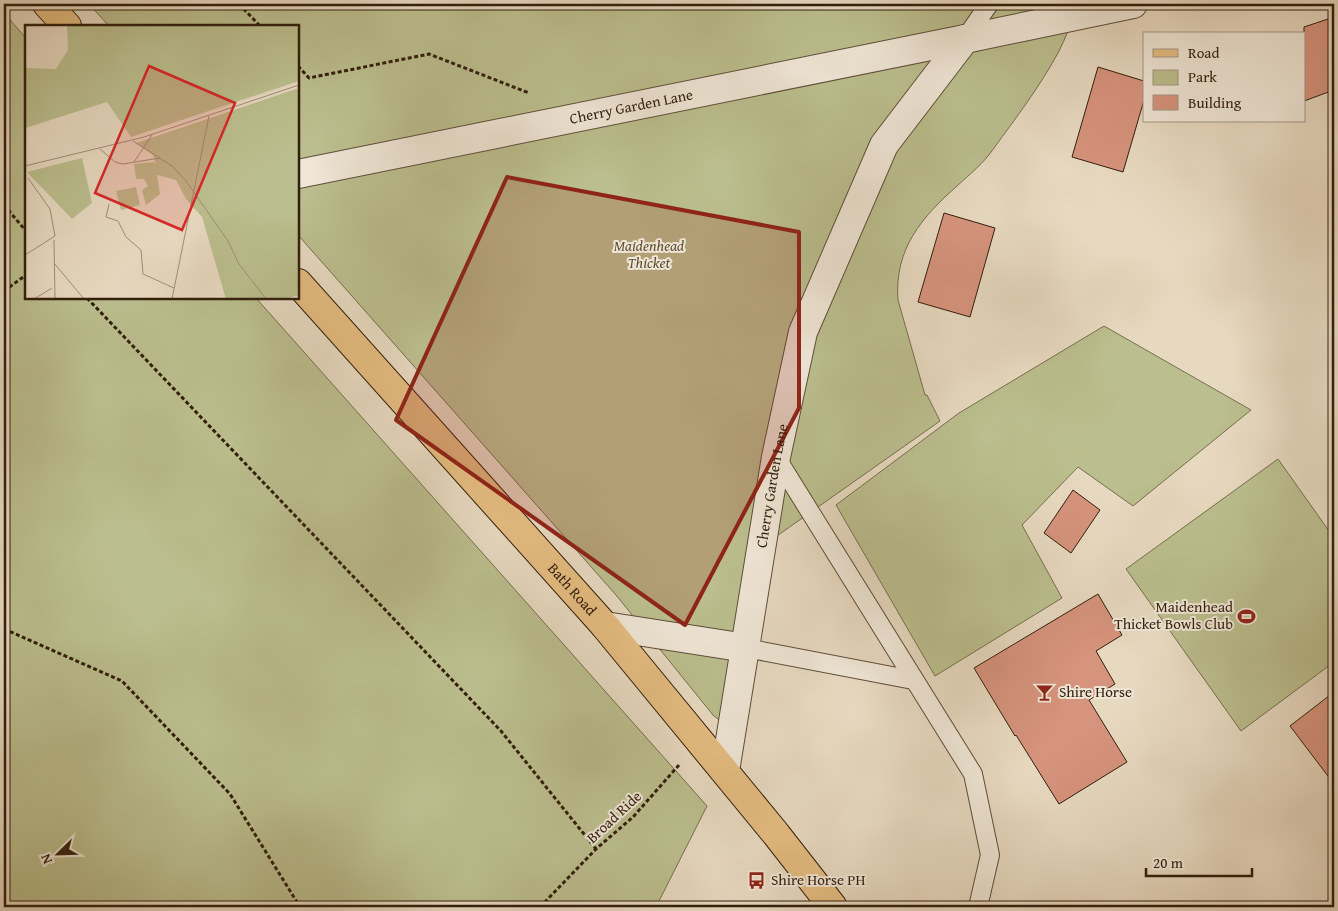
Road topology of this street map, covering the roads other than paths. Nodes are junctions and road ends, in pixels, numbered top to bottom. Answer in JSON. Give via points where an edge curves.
{"nodes":[{"id":1,"x":47,"y":4,"type":"edge"},
{"id":2,"x":989,"y":4,"type":"edge"},
{"id":3,"x":1133,"y":4,"type":"edge"},
{"id":4,"x":66,"y":25,"type":"edge"},
{"id":5,"x":965,"y":40,"type":"junction"},
{"id":6,"x":299,"y":174,"type":"edge"},
{"id":7,"x":299,"y":284,"type":"edge"},
{"id":8,"x":776,"y":457,"type":"junction"},
{"id":9,"x":605,"y":626,"type":"junction"},
{"id":10,"x":746,"y":648,"type":"junction"},
{"id":11,"x":913,"y":680,"type":"junction"},
{"id":12,"x":725,"y":771,"type":"junction"},
{"id":13,"x":833,"y":907,"type":"edge"},
{"id":14,"x":978,"y":907,"type":"edge"}],
"edges":[{"from":1,"to":4,"type":"main road"},
{"from":2,"to":5,"type":"lane"},
{"from":3,"to":5,"type":"street","name":"Cherry Garden Lane"},
{"from":5,"to":6,"type":"street","name":"Cherry Garden Lane"},
{"from":5,"to":8,"type":"street","name":"Cherry Garden Lane","via":[[884,145],[803,332]]},
{"from":7,"to":9,"type":"main road","name":"Bath Road"},
{"from":8,"to":10,"type":"street","name":"Cherry Garden Lane"},
{"from":8,"to":11,"type":"lane"},
{"from":9,"to":10,"type":"street"},
{"from":9,"to":12,"type":"main road","name":"Bath Road"},
{"from":10,"to":11,"type":"lane"},
{"from":10,"to":12,"type":"street","name":"Cherry Garden Lane"},
{"from":11,"to":14,"type":"lane","via":[[973,774],[990,855]]},
{"from":12,"to":13,"type":"main road","name":"Bath Road"}]}
